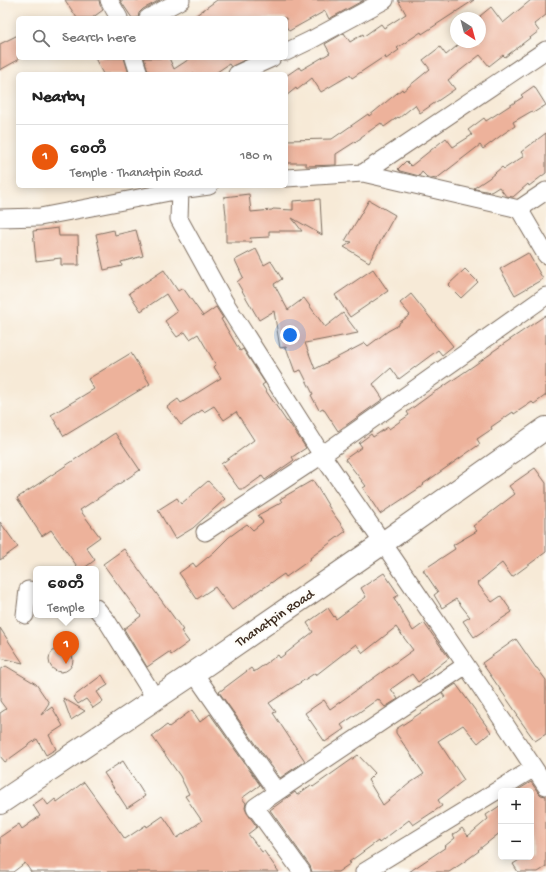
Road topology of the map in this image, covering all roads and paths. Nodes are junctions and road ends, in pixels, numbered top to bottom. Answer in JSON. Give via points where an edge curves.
{"nodes":[{"id":1,"x":109,"y":0,"type":"edge"},
{"id":2,"x":181,"y":0,"type":"edge"},
{"id":3,"x":385,"y":0,"type":"edge"},
{"id":4,"x":118,"y":16,"type":"edge"},
{"id":5,"x":152,"y":16,"type":"edge"},
{"id":6,"x":546,"y":50,"type":"edge"},
{"id":7,"x":288,"y":51,"type":"edge"},
{"id":8,"x":134,"y":60,"type":"edge"},
{"id":9,"x":268,"y":60,"type":"edge"},
{"id":10,"x":138,"y":72,"type":"edge"},
{"id":11,"x":241,"y":72,"type":"edge"},
{"id":12,"x":363,"y":173,"type":"junction"},
{"id":13,"x":288,"y":178,"type":"edge"},
{"id":14,"x":179,"y":188,"type":"edge"},
{"id":15,"x":546,"y":191,"type":"edge"},
{"id":16,"x":519,"y":209,"type":"junction"},
{"id":17,"x":0,"y":218,"type":"edge"},
{"id":18,"x":546,"y":255,"type":"edge"},
{"id":19,"x":546,"y":296,"type":"edge"},
{"id":20,"x":546,"y":428,"type":"edge"},
{"id":21,"x":322,"y":455,"type":"junction"},
{"id":22,"x":205,"y":532,"type":"dead end"},
{"id":23,"x":383,"y":543,"type":"junction"},
{"id":24,"x":33,"y":591,"type":"edge"},
{"id":25,"x":99,"y":610,"type":"edge"},
{"id":26,"x":25,"y":615,"type":"dead end"},
{"id":27,"x":466,"y":665,"type":"junction"},
{"id":28,"x":194,"y":672,"type":"junction"},
{"id":29,"x":155,"y":698,"type":"junction"},
{"id":30,"x":534,"y":768,"type":"junction"},
{"id":31,"x":546,"y":786,"type":"edge"},
{"id":32,"x":277,"y":792,"type":"junction"},
{"id":33,"x":0,"y":803,"type":"edge"},
{"id":34,"x":300,"y":871,"type":"edge"},
{"id":35,"x":364,"y":872,"type":"edge"}],
"edges":[{"from":1,"to":4,"type":"street"},
{"from":2,"to":5,"type":"street"},
{"from":3,"to":7,"type":"street"},
{"from":6,"to":12,"type":"street"},
{"from":8,"to":10,"type":"street"},
{"from":9,"to":11,"type":"street"},
{"from":12,"to":13,"type":"street"},
{"from":12,"to":16,"type":"street"},
{"from":14,"to":17,"type":"street","via":[[40,217]]},
{"from":14,"to":21,"type":"street","via":[[179,219],[224,301]]},
{"from":15,"to":16,"type":"street"},
{"from":16,"to":18,"type":"street"},
{"from":19,"to":21,"type":"street"},
{"from":20,"to":23,"type":"main road","name":"Thanatpin Road"},
{"from":21,"to":22,"type":"street"},
{"from":21,"to":23,"type":"street"},
{"from":23,"to":27,"type":"street"},
{"from":23,"to":28,"type":"main road","name":"Thanatpin Road"},
{"from":24,"to":26,"type":"street","via":[[28,590]]},
{"from":25,"to":29,"type":"street"},
{"from":27,"to":30,"type":"street"},
{"from":27,"to":32,"type":"street"},
{"from":28,"to":29,"type":"main road","name":"Thanatpin Road"},
{"from":28,"to":32,"type":"street"},
{"from":29,"to":33,"type":"main road","name":"Thanatpin Road"},
{"from":30,"to":31,"type":"street"},
{"from":30,"to":35,"type":"street"},
{"from":32,"to":34,"type":"street","via":[[255,806]]}]}
